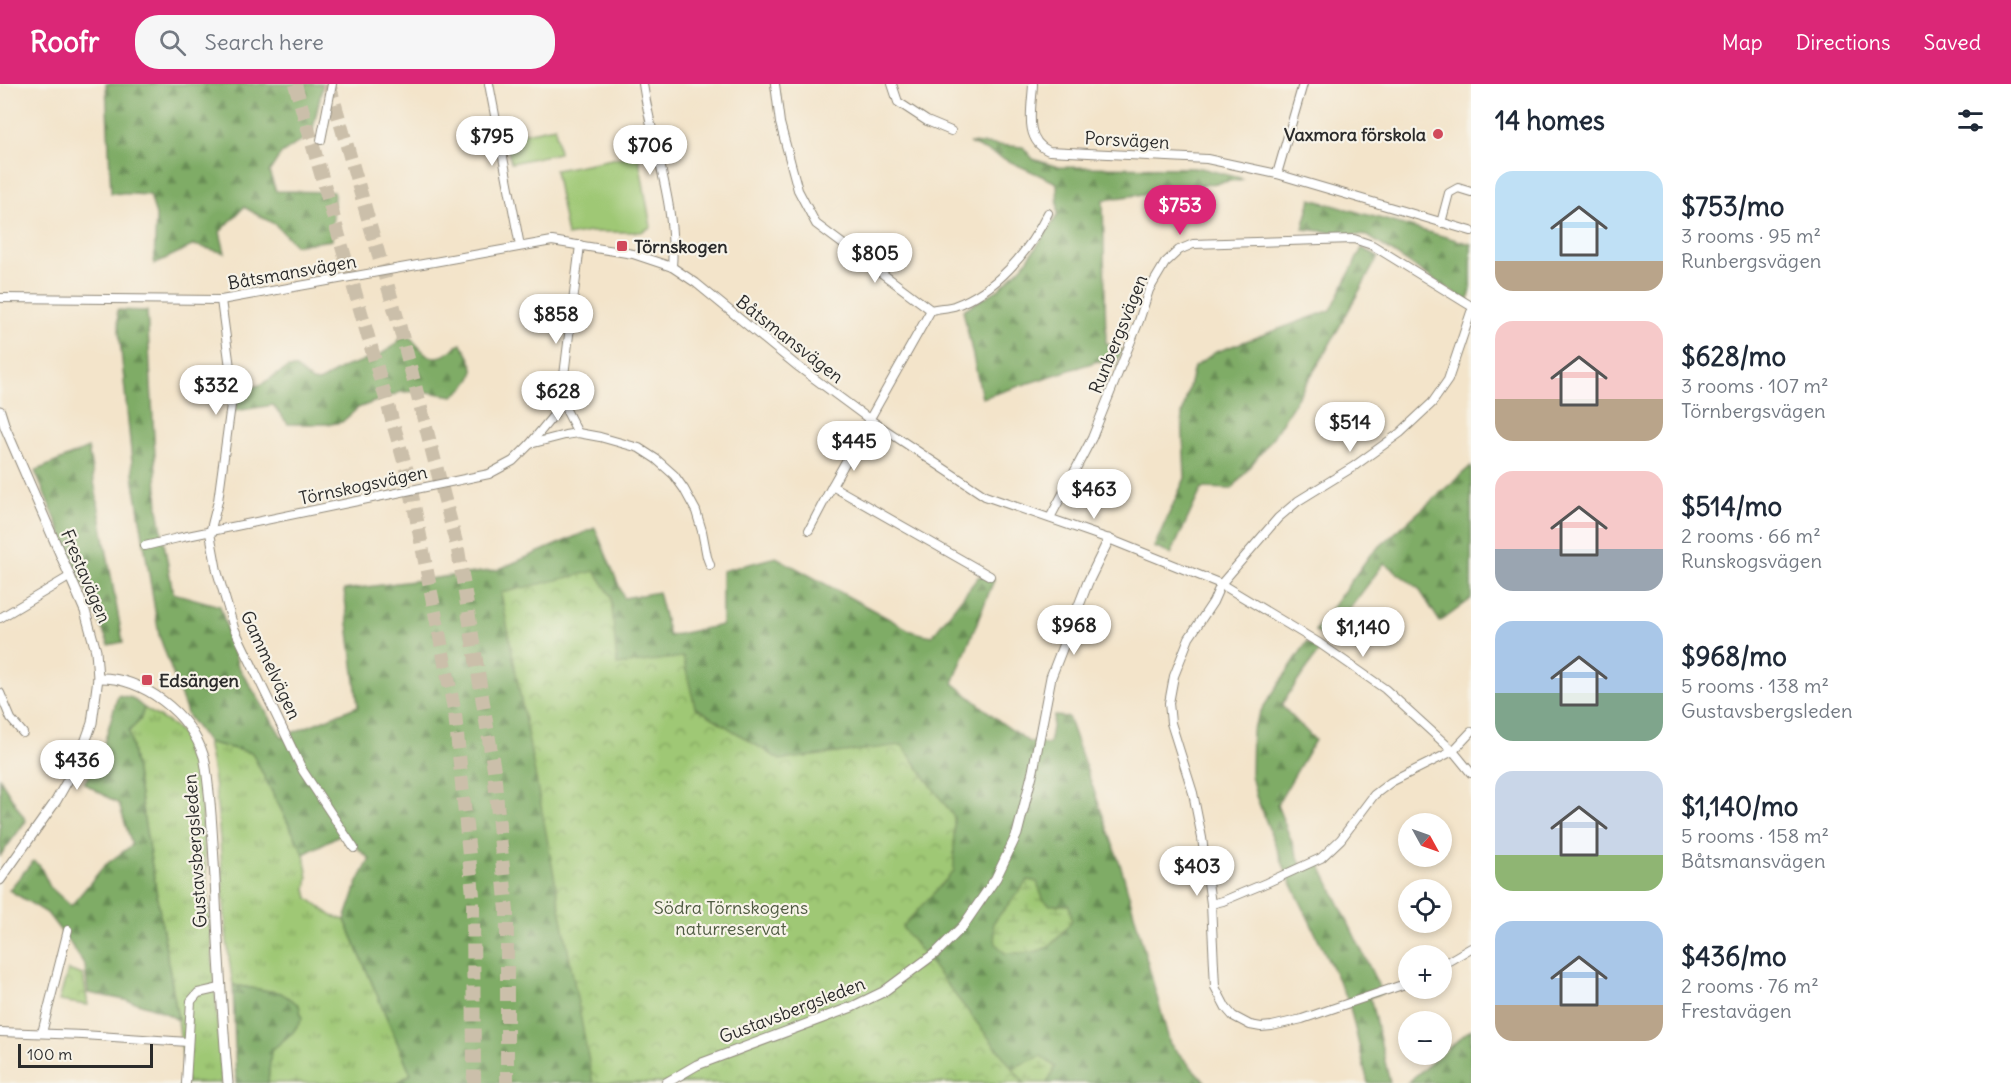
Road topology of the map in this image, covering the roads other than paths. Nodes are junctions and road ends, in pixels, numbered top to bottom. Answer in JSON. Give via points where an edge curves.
{"nodes":[{"id":1,"x":332,"y":84,"type":"edge"},
{"id":2,"x":489,"y":84,"type":"edge"},
{"id":3,"x":643,"y":84,"type":"edge"},
{"id":4,"x":775,"y":84,"type":"edge"},
{"id":5,"x":892,"y":84,"type":"edge"},
{"id":6,"x":1033,"y":84,"type":"edge"},
{"id":7,"x":1303,"y":84,"type":"edge"},
{"id":8,"x":951,"y":131,"type":"dead end"},
{"id":9,"x":321,"y":140,"type":"dead end"},
{"id":10,"x":1277,"y":174,"type":"junction"},
{"id":11,"x":1471,"y":192,"type":"edge"},
{"id":12,"x":1048,"y":213,"type":"dead end"},
{"id":13,"x":1441,"y":223,"type":"junction"},
{"id":14,"x":1471,"y":231,"type":"edge"},
{"id":15,"x":519,"y":246,"type":"junction"},
{"id":16,"x":580,"y":246,"type":"junction"},
{"id":17,"x":672,"y":267,"type":"junction"},
{"id":18,"x":0,"y":298,"type":"edge"},
{"id":19,"x":221,"y":300,"type":"junction"},
{"id":20,"x":1471,"y":306,"type":"edge"},
{"id":21,"x":931,"y":310,"type":"junction"},
{"id":22,"x":1471,"y":312,"type":"edge"},
{"id":23,"x":1467,"y":342,"type":"edge"},
{"id":24,"x":561,"y":400,"type":"junction"},
{"id":25,"x":0,"y":411,"type":"edge"},
{"id":26,"x":869,"y":419,"type":"junction"},
{"id":27,"x":578,"y":433,"type":"junction"},
{"id":28,"x":530,"y":444,"type":"junction"},
{"id":29,"x":832,"y":486,"type":"junction"},
{"id":30,"x":1050,"y":518,"type":"junction"},
{"id":31,"x":808,"y":530,"type":"dead end"},
{"id":32,"x":210,"y":533,"type":"junction"},
{"id":33,"x":1110,"y":539,"type":"junction"},
{"id":34,"x":145,"y":546,"type":"dead end"},
{"id":35,"x":710,"y":565,"type":"dead end"},
{"id":36,"x":990,"y":576,"type":"dead end"},
{"id":37,"x":69,"y":577,"type":"junction"},
{"id":38,"x":1221,"y":584,"type":"junction"},
{"id":39,"x":0,"y":618,"type":"edge"},
{"id":40,"x":98,"y":678,"type":"junction"},
{"id":41,"x":0,"y":693,"type":"edge"},
{"id":42,"x":1471,"y":732,"type":"edge"},
{"id":43,"x":23,"y":733,"type":"dead end"},
{"id":44,"x":1453,"y":751,"type":"junction"},
{"id":45,"x":1471,"y":773,"type":"edge"},
{"id":46,"x":354,"y":848,"type":"dead end"},
{"id":47,"x":0,"y":880,"type":"edge"},
{"id":48,"x":1211,"y":904,"type":"junction"},
{"id":49,"x":68,"y":930,"type":"dead end"},
{"id":50,"x":1471,"y":948,"type":"edge"},
{"id":51,"x":1452,"y":958,"type":"edge"},
{"id":52,"x":1398,"y":986,"type":"edge"},
{"id":53,"x":220,"y":988,"type":"junction"},
{"id":54,"x":0,"y":1032,"type":"edge"},
{"id":55,"x":42,"y":1034,"type":"junction"},
{"id":56,"x":188,"y":1042,"type":"junction"},
{"id":57,"x":186,"y":1083,"type":"edge"},
{"id":58,"x":228,"y":1083,"type":"edge"},
{"id":59,"x":666,"y":1083,"type":"edge"}],
"edges":[{"from":1,"to":9,"type":"street"},
{"from":2,"to":15,"type":"street"},
{"from":3,"to":17,"type":"street","via":[[664,179],[674,246]]},
{"from":4,"to":21,"type":"street","via":[[780,123],[798,190],[816,224]]},
{"from":5,"to":8,"type":"street","via":[[898,102]]},
{"from":6,"to":10,"type":"street","name":"Porsvägen","via":[[1031,131],[1034,141],[1048,151],[1207,159]]},
{"from":7,"to":10,"type":"street"},
{"from":10,"to":13,"type":"street","name":"Porsvägen"},
{"from":11,"to":13,"type":"street","via":[[1458,188],[1449,193]]},
{"from":12,"to":21,"type":"street","via":[[1019,258],[986,289],[953,306]]},
{"from":13,"to":14,"type":"street","name":"Porsvägen"},
{"from":15,"to":16,"type":"street","name":"Båtsmansvägen","via":[[552,241]]},
{"from":15,"to":19,"type":"street","name":"Båtsmansvägen"},
{"from":16,"to":17,"type":"street","name":"Båtsmansvägen","via":[[633,254]]},
{"from":16,"to":24,"type":"street"},
{"from":17,"to":26,"type":"street","name":"Båtsmansvägen"},
{"from":18,"to":19,"type":"street","name":"Båtsmansvägen"},
{"from":19,"to":32,"type":"street","name":"Gammelvägen","via":[[232,390],[218,501]]},
{"from":20,"to":30,"type":"street","name":"Runbergsvägen","via":[[1371,245],[1354,239],[1193,244],[1179,250],[1165,263],[1149,290],[1092,438]]},
{"from":21,"to":26,"type":"street"},
{"from":22,"to":23,"type":"street"},
{"from":23,"to":38,"type":"street","via":[[1448,380],[1424,410],[1400,433],[1278,518]]},
{"from":24,"to":27,"type":"street"},
{"from":24,"to":28,"type":"street"},
{"from":25,"to":37,"type":"street","name":"Frestavägen"},
{"from":26,"to":29,"type":"street"},
{"from":26,"to":30,"type":"street","name":"Båtsmansvägen","via":[[985,496]]},
{"from":27,"to":28,"type":"street","name":"Törnskogsvägen"},
{"from":27,"to":35,"type":"street","name":"Törnskogsvägen","via":[[639,448],[674,475],[696,511]]},
{"from":28,"to":32,"type":"street","name":"Törnskogsvägen","via":[[513,461],[489,474]]},
{"from":29,"to":31,"type":"street"},
{"from":29,"to":36,"type":"street"},
{"from":30,"to":33,"type":"street","name":"Båtsmansvägen"},
{"from":32,"to":34,"type":"street","name":"Törnskogsvägen"},
{"from":32,"to":46,"type":"street","name":"Gammelvägen","via":[[234,628],[303,771]]},
{"from":33,"to":38,"type":"street","name":"Båtsmansvägen"},
{"from":33,"to":59,"type":"street","name":"Gustavsbergsleden","via":[[1088,582],[1051,676],[1017,834],[996,878],[963,926],[937,952],[883,992],[697,1065]]},
{"from":37,"to":39,"type":"street"},
{"from":37,"to":40,"type":"street","name":"Frestavägen","via":[[91,628]]},
{"from":38,"to":44,"type":"street","name":"Båtsmansvägen","via":[[1319,643],[1385,689]]},
{"from":38,"to":48,"type":"street","via":[[1189,638],[1174,676],[1169,703],[1171,723],[1196,808]]},
{"from":40,"to":47,"type":"street","name":"Frestavägen","via":[[92,723],[78,762],[56,801]]},
{"from":40,"to":53,"type":"street","name":"Gustavsbergsleden","via":[[133,683],[167,704],[195,737],[204,758],[213,836]]},
{"from":41,"to":43,"type":"street","via":[[11,719]]},
{"from":42,"to":44,"type":"street"},
{"from":44,"to":45,"type":"street","name":"Båtsmansvägen"},
{"from":44,"to":48,"type":"street","via":[[1391,782],[1374,795],[1341,839],[1321,858]]},
{"from":48,"to":52,"type":"street","via":[[1215,987],[1233,1016],[1250,1025],[1287,1023]]},
{"from":49,"to":55,"type":"street"},
{"from":50,"to":51,"type":"street"},
{"from":53,"to":56,"type":"street","via":[[198,993],[191,1001]]},
{"from":53,"to":58,"type":"street","name":"Gustavsbergsleden"},
{"from":54,"to":55,"type":"street"},
{"from":55,"to":56,"type":"street"},
{"from":56,"to":57,"type":"street"}]}
